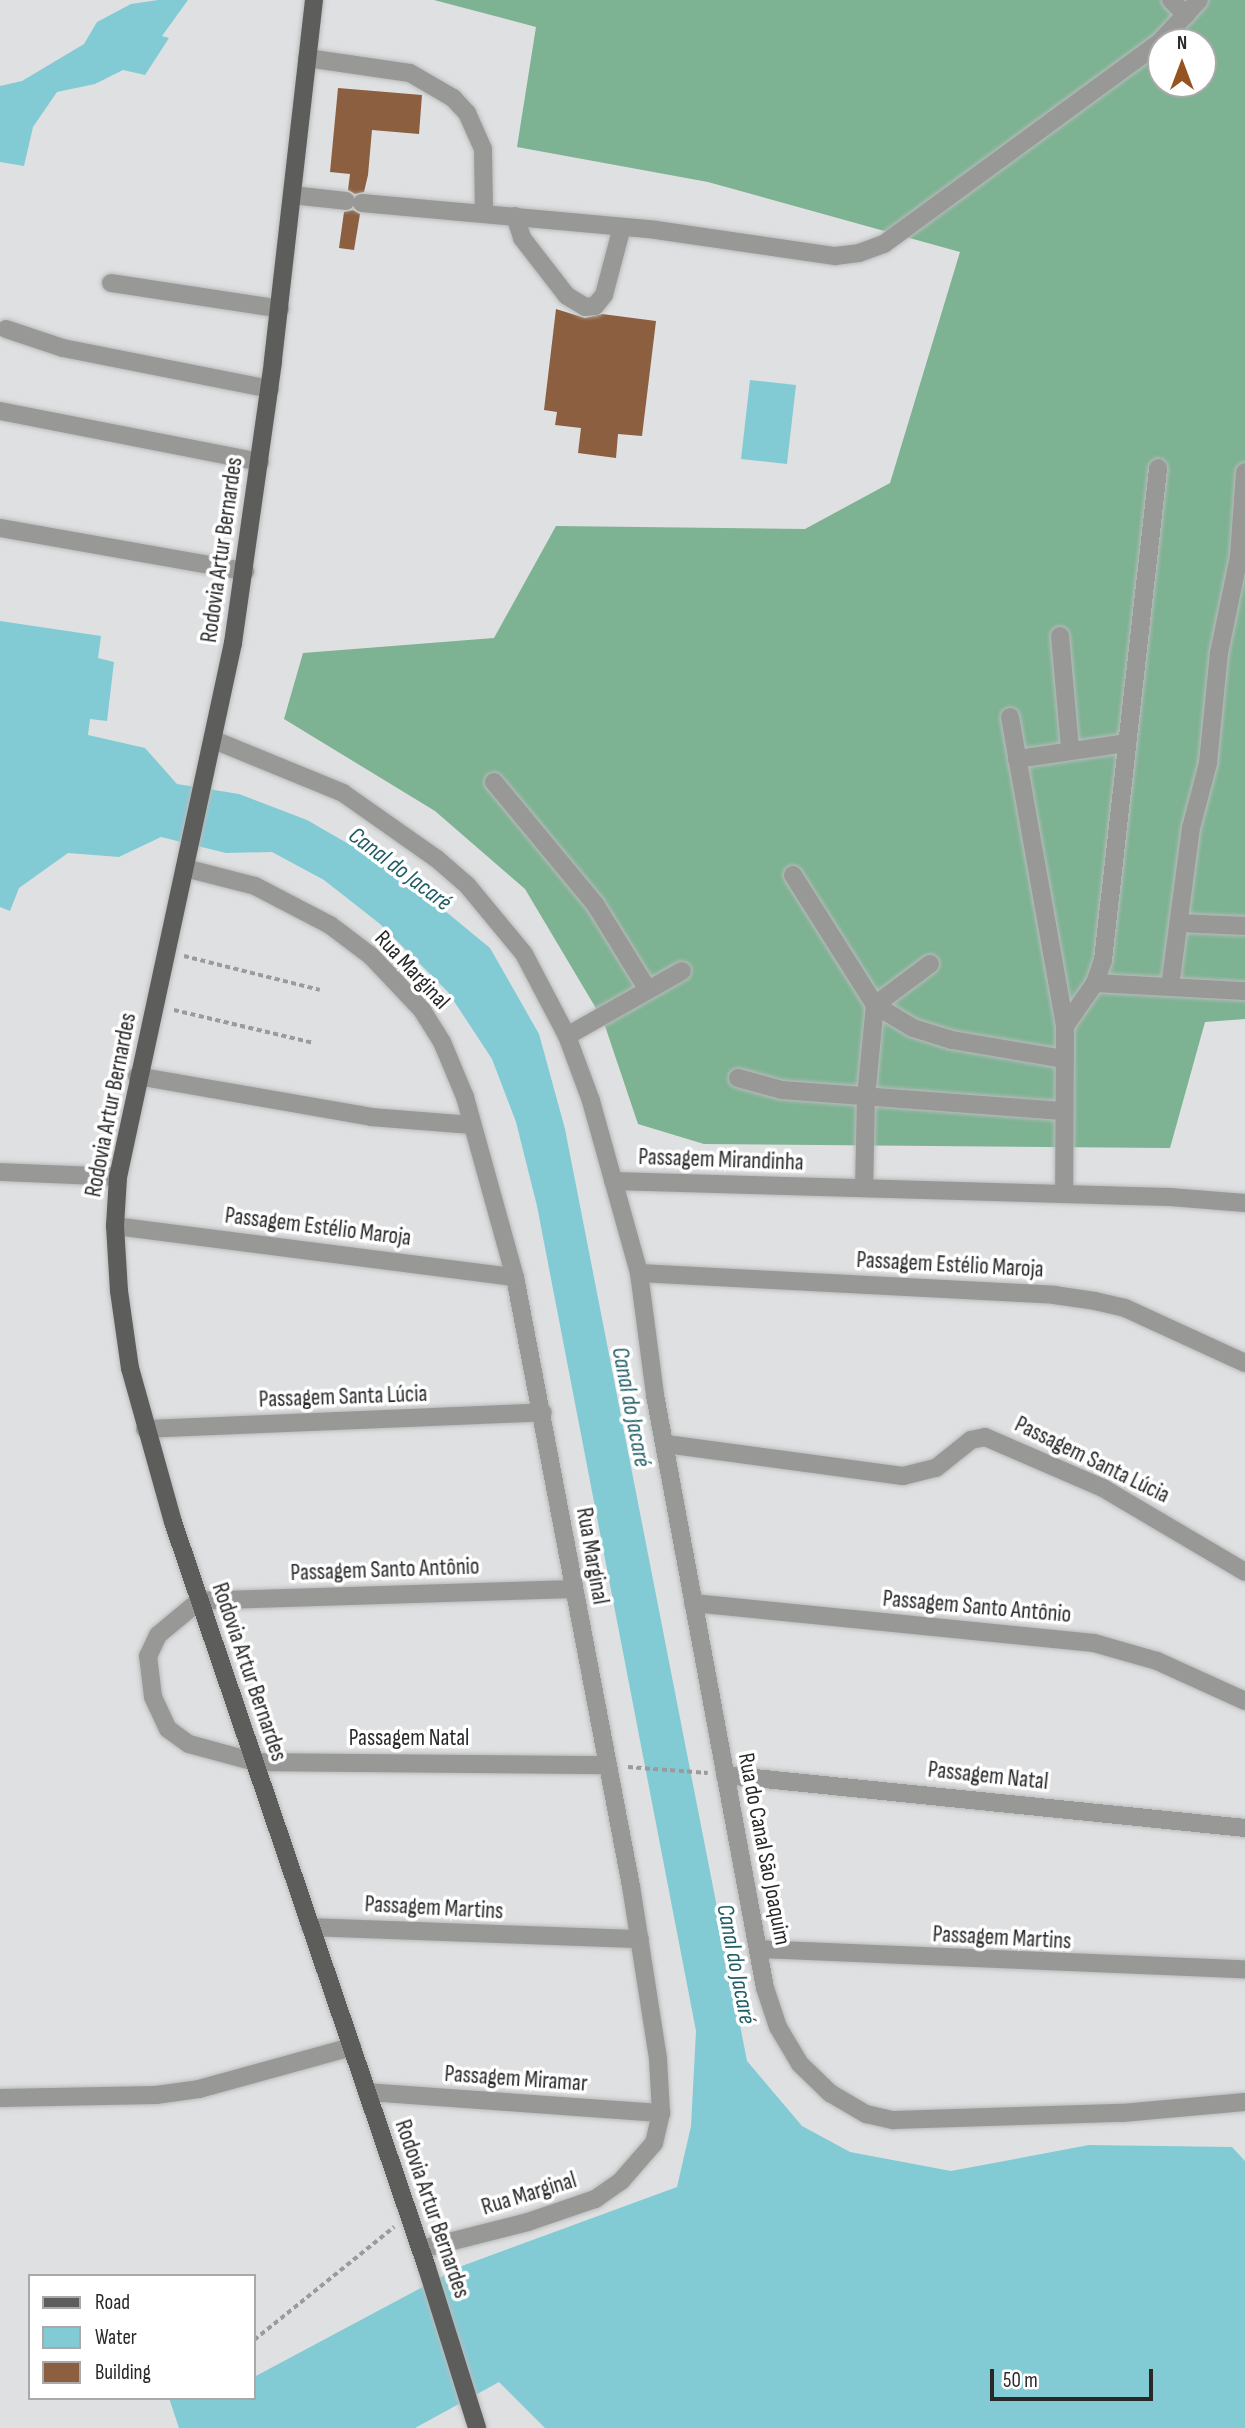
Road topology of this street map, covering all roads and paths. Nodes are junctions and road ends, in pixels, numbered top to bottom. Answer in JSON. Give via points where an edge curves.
{"nodes":[{"id":1,"x":314,"y":0,"type":"edge"},
{"id":2,"x":1171,"y":0,"type":"edge"},
{"id":3,"x":1199,"y":0,"type":"edge"},
{"id":4,"x":1186,"y":15,"type":"junction"},
{"id":5,"x":307,"y":58,"type":"junction"},
{"id":6,"x":292,"y":195,"type":"junction"},
{"id":7,"x":484,"y":213,"type":"junction"},
{"id":8,"x":515,"y":216,"type":"junction"},
{"id":9,"x":622,"y":227,"type":"junction"},
{"id":10,"x":111,"y":283,"type":"dead end"},
{"id":11,"x":279,"y":309,"type":"junction"},
{"id":12,"x":6,"y":329,"type":"dead end"},
{"id":13,"x":270,"y":389,"type":"junction"},
{"id":14,"x":0,"y":411,"type":"edge"},
{"id":15,"x":260,"y":462,"type":"junction"},
{"id":16,"x":1158,"y":468,"type":"dead end"},
{"id":17,"x":1245,"y":472,"type":"edge"},
{"id":18,"x":0,"y":528,"type":"edge"},
{"id":19,"x":245,"y":571,"type":"junction"},
{"id":20,"x":1237,"y":604,"type":"edge"},
{"id":21,"x":1060,"y":636,"type":"dead end"},
{"id":22,"x":1010,"y":717,"type":"dead end"},
{"id":23,"x":214,"y":740,"type":"junction"},
{"id":24,"x":1127,"y":743,"type":"junction"},
{"id":25,"x":1070,"y":748,"type":"junction"},
{"id":26,"x":1017,"y":759,"type":"junction"},
{"id":27,"x":495,"y":782,"type":"dead end"},
{"id":28,"x":186,"y":862,"type":"junction"},
{"id":29,"x":793,"y":875,"type":"dead end"},
{"id":30,"x":1179,"y":923,"type":"junction"},
{"id":31,"x":1245,"y":926,"type":"edge"},
{"id":32,"x":168,"y":953,"type":"junction"},
{"id":33,"x":930,"y":964,"type":"dead end"},
{"id":34,"x":682,"y":971,"type":"dead end"},
{"id":35,"x":1095,"y":983,"type":"junction"},
{"id":36,"x":1170,"y":987,"type":"junction"},
{"id":37,"x":320,"y":990,"type":"dead end"},
{"id":38,"x":648,"y":990,"type":"junction"},
{"id":39,"x":1245,"y":991,"type":"edge"},
{"id":40,"x":155,"y":1005,"type":"junction"},
{"id":41,"x":875,"y":1005,"type":"junction"},
{"id":42,"x":1065,"y":1026,"type":"junction"},
{"id":43,"x":567,"y":1036,"type":"junction"},
{"id":44,"x":314,"y":1042,"type":"dead end"},
{"id":45,"x":1064,"y":1059,"type":"junction"},
{"id":46,"x":137,"y":1076,"type":"junction"},
{"id":47,"x":738,"y":1078,"type":"dead end"},
{"id":48,"x":866,"y":1096,"type":"junction"},
{"id":49,"x":1062,"y":1111,"type":"junction"},
{"id":50,"x":472,"y":1125,"type":"junction"},
{"id":51,"x":0,"y":1172,"type":"edge"},
{"id":52,"x":118,"y":1177,"type":"junction"},
{"id":53,"x":613,"y":1181,"type":"junction"},
{"id":54,"x":864,"y":1188,"type":"junction"},
{"id":55,"x":1063,"y":1194,"type":"junction"},
{"id":56,"x":1245,"y":1203,"type":"edge"},
{"id":57,"x":115,"y":1226,"type":"junction"},
{"id":58,"x":639,"y":1273,"type":"junction"},
{"id":59,"x":515,"y":1277,"type":"junction"},
{"id":60,"x":1245,"y":1363,"type":"edge"},
{"id":61,"x":543,"y":1412,"type":"junction"},
{"id":62,"x":145,"y":1429,"type":"junction"},
{"id":63,"x":666,"y":1444,"type":"junction"},
{"id":64,"x":1245,"y":1572,"type":"edge"},
{"id":65,"x":573,"y":1589,"type":"junction"},
{"id":66,"x":199,"y":1601,"type":"junction"},
{"id":67,"x":694,"y":1603,"type":"junction"},
{"id":68,"x":1245,"y":1701,"type":"edge"},
{"id":69,"x":255,"y":1762,"type":"junction"},
{"id":70,"x":612,"y":1766,"type":"junction"},
{"id":71,"x":720,"y":1774,"type":"junction"},
{"id":72,"x":1245,"y":1828,"type":"edge"},
{"id":73,"x":310,"y":1927,"type":"junction"},
{"id":74,"x":640,"y":1939,"type":"junction"},
{"id":75,"x":758,"y":1949,"type":"junction"},
{"id":76,"x":1245,"y":1969,"type":"edge"},
{"id":77,"x":352,"y":2047,"type":"junction"},
{"id":78,"x":367,"y":2092,"type":"junction"},
{"id":79,"x":0,"y":2098,"type":"edge"},
{"id":80,"x":1245,"y":2102,"type":"edge"},
{"id":81,"x":661,"y":2113,"type":"junction"},
{"id":82,"x":409,"y":2215,"type":"junction"},
{"id":83,"x":421,"y":2249,"type":"junction"},
{"id":84,"x":256,"y":2338,"type":"edge"},
{"id":85,"x":477,"y":2428,"type":"edge"}],
"edges":[{"from":1,"to":5,"type":"main road","name":"Rodovia Artur Bernardes"},
{"from":2,"to":4,"type":"street"},
{"from":3,"to":4,"type":"street"},
{"from":4,"to":9,"type":"street","via":[[1160,42],[884,244],[835,256]]},
{"from":5,"to":6,"type":"main road","name":"Rodovia Artur Bernardes"},
{"from":5,"to":7,"type":"street","via":[[410,73],[453,98],[467,113],[483,149]]},
{"from":6,"to":7,"type":"street"},
{"from":6,"to":11,"type":"main road","name":"Rodovia Artur Bernardes"},
{"from":7,"to":8,"type":"street"},
{"from":8,"to":9,"type":"street"},
{"from":8,"to":9,"type":"street","via":[[522,238],[567,296],[585,307],[595,306],[604,295]]},
{"from":10,"to":11,"type":"street"},
{"from":11,"to":13,"type":"main road","name":"Rodovia Artur Bernardes"},
{"from":12,"to":13,"type":"street","via":[[64,348]]},
{"from":13,"to":15,"type":"main road","name":"Rodovia Artur Bernardes"},
{"from":14,"to":15,"type":"street"},
{"from":15,"to":19,"type":"main road","name":"Rodovia Artur Bernardes"},
{"from":16,"to":24,"type":"street"},
{"from":17,"to":20,"type":"street"},
{"from":18,"to":19,"type":"street"},
{"from":19,"to":23,"type":"main road","name":"Rodovia Artur Bernardes"},
{"from":20,"to":30,"type":"street","via":[[1208,763],[1191,828]]},
{"from":21,"to":25,"type":"street"},
{"from":22,"to":26,"type":"street"},
{"from":23,"to":28,"type":"main road","name":"Rodovia Artur Bernardes"},
{"from":23,"to":43,"type":"street","name":"Passagem Mirandinha","via":[[343,793],[437,859],[524,954]]},
{"from":24,"to":25,"type":"street"},
{"from":24,"to":35,"type":"street","via":[[1103,960]]},
{"from":25,"to":26,"type":"street"},
{"from":26,"to":42,"type":"street"},
{"from":27,"to":38,"type":"street","via":[[595,904]]},
{"from":28,"to":32,"type":"main road","name":"Rodovia Artur Bernardes"},
{"from":28,"to":50,"type":"street","name":"Rua Marginal","via":[[255,886],[330,925],[370,957],[422,1010],[442,1042]]},
{"from":29,"to":41,"type":"street"},
{"from":30,"to":31,"type":"street"},
{"from":30,"to":36,"type":"street"},
{"from":32,"to":37,"type":"path"},
{"from":32,"to":40,"type":"main road","name":"Rodovia Artur Bernardes"},
{"from":33,"to":41,"type":"street"},
{"from":34,"to":38,"type":"street"},
{"from":35,"to":36,"type":"street"},
{"from":35,"to":42,"type":"street"},
{"from":36,"to":39,"type":"street"},
{"from":38,"to":43,"type":"street"},
{"from":40,"to":44,"type":"path"},
{"from":40,"to":46,"type":"main road","name":"Rodovia Artur Bernardes"},
{"from":41,"to":45,"type":"street","via":[[913,1028],[951,1040]]},
{"from":41,"to":48,"type":"street"},
{"from":42,"to":45,"type":"street"},
{"from":43,"to":53,"type":"street","name":"Passagem Mirandinha"},
{"from":45,"to":49,"type":"street"},
{"from":46,"to":50,"type":"street","via":[[370,1117]]},
{"from":46,"to":52,"type":"main road","name":"Rodovia Artur Bernardes"},
{"from":47,"to":48,"type":"street","via":[[782,1090]]},
{"from":48,"to":49,"type":"street"},
{"from":48,"to":54,"type":"street"},
{"from":49,"to":55,"type":"street"},
{"from":50,"to":59,"type":"street","name":"Rua Marginal"},
{"from":51,"to":52,"type":"street"},
{"from":52,"to":57,"type":"main road","name":"Rodovia Artur Bernardes"},
{"from":53,"to":54,"type":"street","name":"Passagem Mirandinha"},
{"from":53,"to":58,"type":"street","name":"Rua do Canal São Joaquim"},
{"from":54,"to":55,"type":"street","name":"Passagem Mirandinha"},
{"from":55,"to":56,"type":"street","name":"Passagem Mirandinha"},
{"from":57,"to":59,"type":"street","name":"Passagem Estélio Maroja"},
{"from":57,"to":62,"type":"main road","name":"Rodovia Artur Bernardes","via":[[130,1368]]},
{"from":58,"to":60,"type":"street","name":"Passagem Estélio Maroja","via":[[1082,1299],[1125,1308]]},
{"from":58,"to":63,"type":"street","name":"Rua do Canal São Joaquim"},
{"from":59,"to":61,"type":"street","name":"Rua Marginal"},
{"from":61,"to":62,"type":"street","name":"Passagem Santa Lúcia"},
{"from":61,"to":65,"type":"street","name":"Rua Marginal"},
{"from":62,"to":66,"type":"main road","name":"Rodovia Artur Bernardes"},
{"from":63,"to":64,"type":"street","name":"Passagem Santa Lúcia","via":[[903,1476],[936,1468],[971,1440],[985,1437],[1103,1488]]},
{"from":63,"to":67,"type":"street","name":"Rua do Canal São Joaquim"},
{"from":65,"to":66,"type":"street","name":"Passagem Santo Antônio"},
{"from":65,"to":70,"type":"street","name":"Rua Marginal"},
{"from":66,"to":69,"type":"main road","name":"Rodovia Artur Bernardes"},
{"from":66,"to":69,"type":"street","name":"Passagem Natal","via":[[158,1635],[148,1656],[153,1697],[168,1729],[189,1744]]},
{"from":67,"to":68,"type":"street","name":"Passagem Santo Antônio","via":[[1094,1643],[1157,1661]]},
{"from":67,"to":71,"type":"street","name":"Rua do Canal São Joaquim"},
{"from":69,"to":70,"type":"street","name":"Passagem Natal"},
{"from":69,"to":73,"type":"main road","name":"Rodovia Artur Bernardes"},
{"from":70,"to":71,"type":"path"},
{"from":70,"to":74,"type":"street","name":"Rua Marginal"},
{"from":71,"to":72,"type":"street","name":"Passagem Natal"},
{"from":71,"to":75,"type":"street","name":"Rua do Canal São Joaquim"},
{"from":73,"to":74,"type":"street","name":"Passagem Martins"},
{"from":73,"to":77,"type":"main road","name":"Rodovia Artur Bernardes"},
{"from":74,"to":81,"type":"street","name":"Rua Marginal"},
{"from":75,"to":76,"type":"street","name":"Passagem Martins"},
{"from":75,"to":80,"type":"street","name":"Rua do Canal São Joaquim","via":[[772,2011],[789,2048],[830,2093],[866,2114],[920,2122]]},
{"from":77,"to":78,"type":"main road","name":"Rodovia Artur Bernardes"},
{"from":77,"to":79,"type":"street","via":[[199,2089],[156,2095]]},
{"from":78,"to":81,"type":"street","name":"Passagem Miramar"},
{"from":78,"to":82,"type":"main road","name":"Rodovia Artur Bernardes"},
{"from":81,"to":83,"type":"street","name":"Rua Marginal","via":[[654,2143],[641,2161],[595,2199],[528,2222]]},
{"from":82,"to":83,"type":"main road","name":"Rodovia Artur Bernardes"},
{"from":82,"to":84,"type":"path"},
{"from":83,"to":85,"type":"main road","name":"Rodovia Artur Bernardes"}]}
